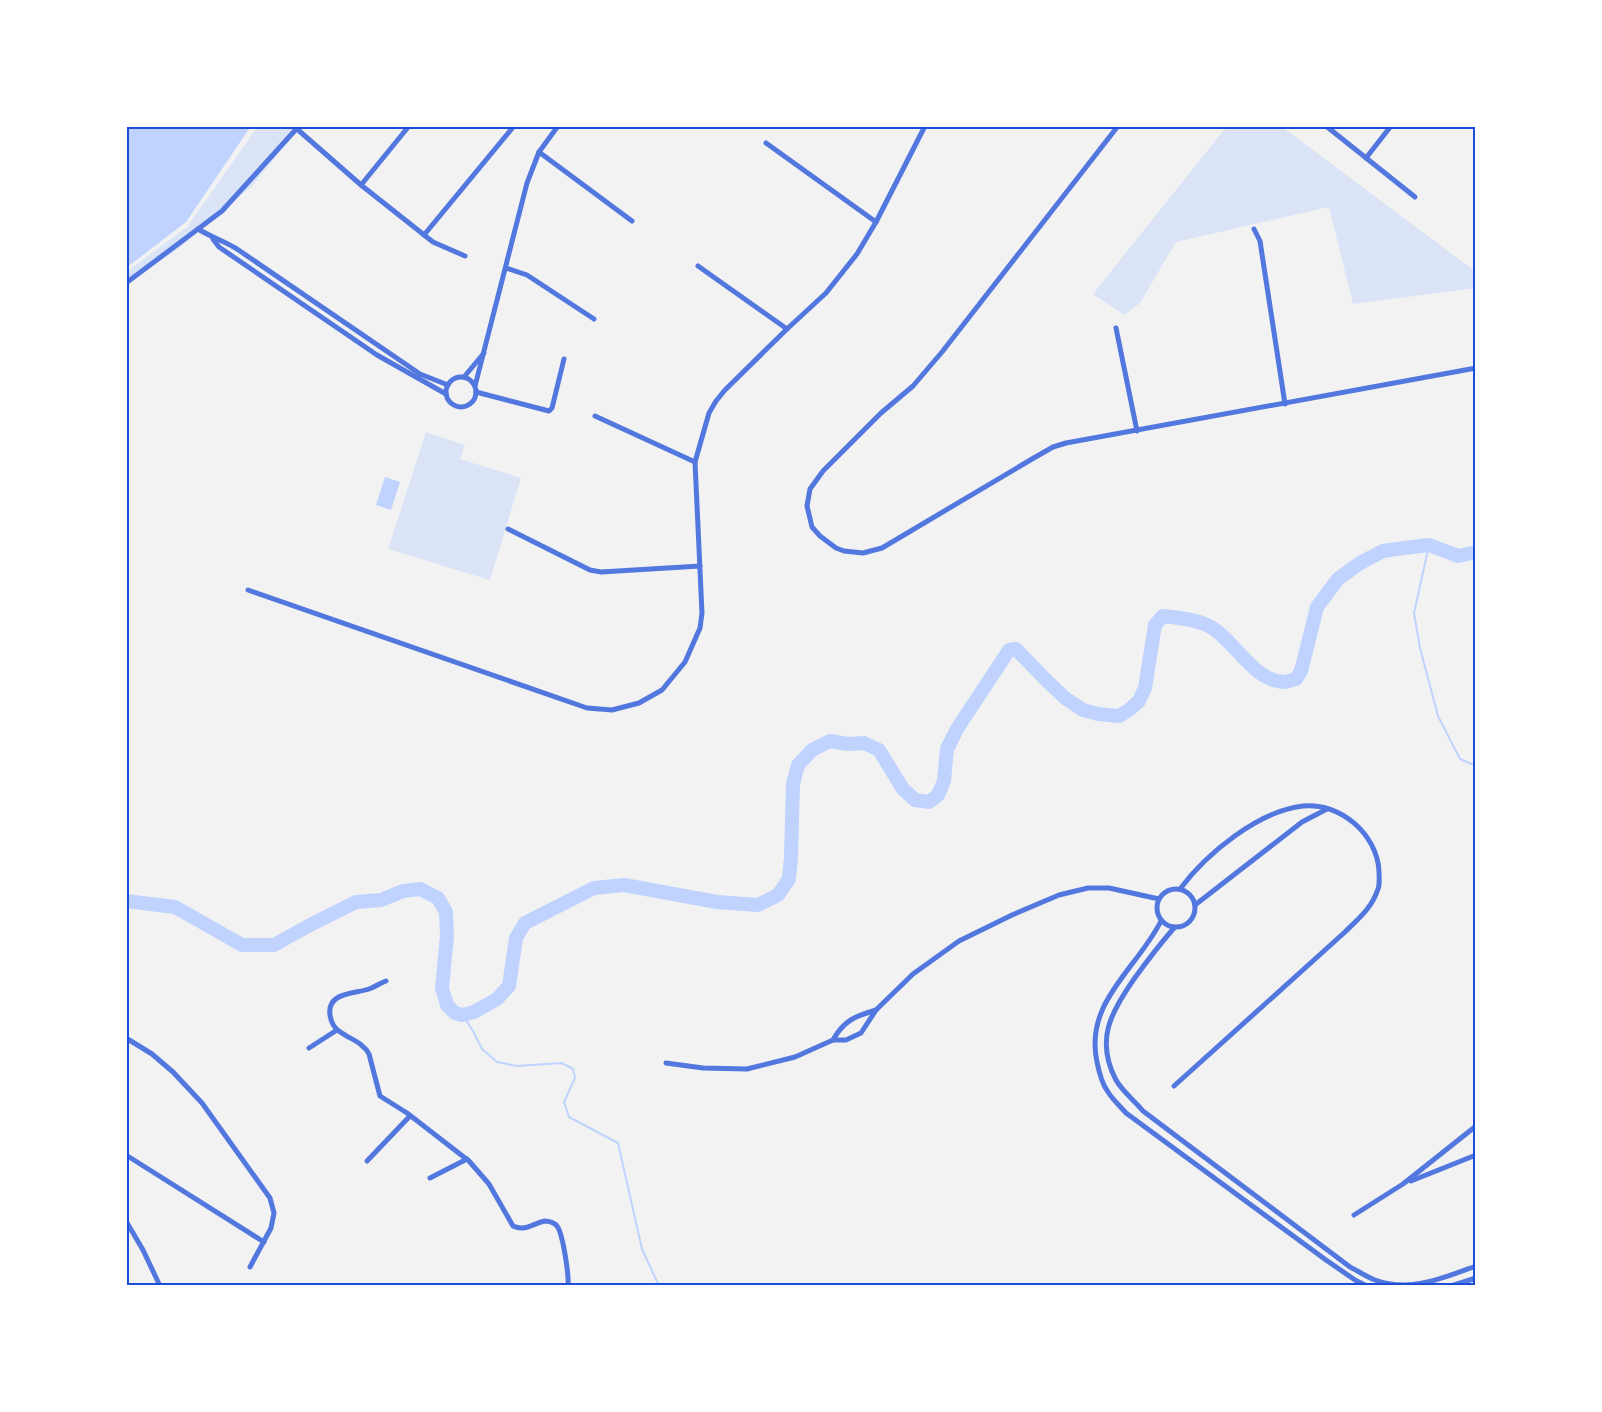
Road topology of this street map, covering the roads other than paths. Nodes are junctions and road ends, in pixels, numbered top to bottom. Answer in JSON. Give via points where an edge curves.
{"nodes":[{"id":1,"x":409,"y":126,"type":"edge"},
{"id":2,"x":514,"y":126,"type":"edge"},
{"id":3,"x":558,"y":126,"type":"edge"},
{"id":4,"x":925,"y":126,"type":"edge"},
{"id":5,"x":1118,"y":126,"type":"edge"},
{"id":6,"x":1326,"y":126,"type":"edge"},
{"id":7,"x":1391,"y":126,"type":"edge"},
{"id":8,"x":298,"y":128,"type":"edge"},
{"id":9,"x":766,"y":142,"type":"dead end"},
{"id":10,"x":539,"y":152,"type":"junction"},
{"id":11,"x":1366,"y":158,"type":"junction"},
{"id":12,"x":361,"y":185,"type":"junction"},
{"id":13,"x":1414,"y":197,"type":"dead end"},
{"id":14,"x":632,"y":221,"type":"dead end"},
{"id":15,"x":876,"y":222,"type":"junction"},
{"id":16,"x":1254,"y":229,"type":"dead end"},
{"id":17,"x":198,"y":230,"type":"junction"},
{"id":18,"x":424,"y":235,"type":"junction"},
{"id":19,"x":213,"y":239,"type":"junction"},
{"id":20,"x":465,"y":256,"type":"dead end"},
{"id":21,"x":698,"y":266,"type":"dead end"},
{"id":22,"x":506,"y":268,"type":"junction"},
{"id":23,"x":126,"y":283,"type":"edge"},
{"id":24,"x":307,"y":297,"type":"junction"},
{"id":25,"x":302,"y":303,"type":"junction"},
{"id":26,"x":594,"y":319,"type":"dead end"},
{"id":27,"x":1116,"y":328,"type":"dead end"},
{"id":28,"x":787,"y":329,"type":"junction"},
{"id":29,"x":485,"y":352,"type":"junction"},
{"id":30,"x":564,"y":359,"type":"dead end"},
{"id":31,"x":1476,"y":368,"type":"edge"},
{"id":32,"x":464,"y":377,"type":"junction"},
{"id":33,"x":447,"y":385,"type":"junction"},
{"id":34,"x":476,"y":389,"type":"junction"},
{"id":35,"x":446,"y":394,"type":"junction"},
{"id":36,"x":1285,"y":404,"type":"junction"},
{"id":37,"x":595,"y":416,"type":"dead end"},
{"id":38,"x":1137,"y":431,"type":"junction"},
{"id":39,"x":695,"y":462,"type":"junction"},
{"id":40,"x":508,"y":529,"type":"dead end"},
{"id":41,"x":700,"y":566,"type":"junction"},
{"id":42,"x":248,"y":590,"type":"dead end"},
{"id":43,"x":1329,"y":808,"type":"junction"},
{"id":44,"x":1180,"y":890,"type":"junction"},
{"id":45,"x":1159,"y":899,"type":"junction"},
{"id":46,"x":1195,"y":905,"type":"junction"},
{"id":47,"x":1161,"y":921,"type":"junction"},
{"id":48,"x":1174,"y":928,"type":"junction"},
{"id":49,"x":386,"y":981,"type":"dead end"},
{"id":50,"x":876,"y":1010,"type":"junction"},
{"id":51,"x":337,"y":1030,"type":"junction"},
{"id":52,"x":126,"y":1038,"type":"edge"},
{"id":53,"x":833,"y":1040,"type":"junction"},
{"id":54,"x":309,"y":1048,"type":"dead end"},
{"id":55,"x":666,"y":1063,"type":"dead end"},
{"id":56,"x":1174,"y":1086,"type":"dead end"},
{"id":57,"x":410,"y":1116,"type":"junction"},
{"id":58,"x":1476,"y":1126,"type":"edge"},
{"id":59,"x":126,"y":1155,"type":"edge"},
{"id":60,"x":1476,"y":1155,"type":"edge"},
{"id":61,"x":466,"y":1159,"type":"junction"},
{"id":62,"x":367,"y":1161,"type":"dead end"},
{"id":63,"x":430,"y":1178,"type":"dead end"},
{"id":64,"x":1403,"y":1184,"type":"junction"},
{"id":65,"x":1354,"y":1215,"type":"dead end"},
{"id":66,"x":126,"y":1221,"type":"edge"},
{"id":67,"x":264,"y":1242,"type":"junction"},
{"id":68,"x":1341,"y":1260,"type":"junction"},
{"id":69,"x":1476,"y":1266,"type":"edge"},
{"id":70,"x":250,"y":1267,"type":"dead end"},
{"id":71,"x":1336,"y":1267,"type":"junction"},
{"id":72,"x":1476,"y":1278,"type":"edge"},
{"id":73,"x":160,"y":1286,"type":"edge"},
{"id":74,"x":568,"y":1286,"type":"edge"},
{"id":75,"x":1367,"y":1286,"type":"edge"},
{"id":76,"x":1451,"y":1286,"type":"edge"}],
"edges":[{"from":1,"to":12,"type":"street"},
{"from":2,"to":18,"type":"street"},
{"from":3,"to":10,"type":"street"},
{"from":4,"to":15,"type":"street"},
{"from":5,"to":38,"type":"street","via":[[913,386],[823,471],[810,489],[807,506],[820,536],[836,548],[863,553],[882,548],[1053,447]]},
{"from":6,"to":11,"type":"street"},
{"from":7,"to":11,"type":"street"},
{"from":8,"to":12,"type":"street"},
{"from":8,"to":17,"type":"street","via":[[222,211]]},
{"from":9,"to":15,"type":"street"},
{"from":10,"to":14,"type":"street"},
{"from":10,"to":22,"type":"street","via":[[526,183]]},
{"from":11,"to":13,"type":"street"},
{"from":12,"to":18,"type":"street"},
{"from":15,"to":28,"type":"street","via":[[826,293]]},
{"from":16,"to":36,"type":"street","via":[[1260,242]]},
{"from":17,"to":19,"type":"street"},
{"from":17,"to":23,"type":"street"},
{"from":18,"to":20,"type":"street"},
{"from":19,"to":24,"type":"street","via":[[237,249]]},
{"from":19,"to":25,"type":"street"},
{"from":21,"to":28,"type":"street"},
{"from":22,"to":26,"type":"street","via":[[527,275]]},
{"from":22,"to":29,"type":"street"},
{"from":24,"to":25,"type":"street"},
{"from":24,"to":33,"type":"street","via":[[420,374]]},
{"from":25,"to":35,"type":"street","via":[[377,355]]},
{"from":27,"to":38,"type":"street"},
{"from":28,"to":39,"type":"street","via":[[716,401]]},
{"from":29,"to":32,"type":"street"},
{"from":29,"to":34,"type":"street"},
{"from":30,"to":34,"type":"street","via":[[549,411]]},
{"from":31,"to":36,"type":"street"},
{"from":32,"to":33,"type":"street","via":[[454,378]]},
{"from":32,"to":34,"type":"street"},
{"from":33,"to":35,"type":"street"},
{"from":34,"to":35,"type":"street","via":[[466,406],[453,405]]},
{"from":36,"to":38,"type":"street"},
{"from":37,"to":39,"type":"street"},
{"from":39,"to":41,"type":"street"},
{"from":40,"to":41,"type":"street","via":[[590,570]]},
{"from":41,"to":42,"type":"street","via":[[700,628],[685,662],[662,690],[639,703],[612,710],[587,708]]},
{"from":43,"to":44,"type":"street","via":[[1304,806],[1253,824],[1202,863]]},
{"from":43,"to":46,"type":"street","via":[[1302,822]]},
{"from":43,"to":56,"type":"street","via":[[1349,818],[1368,838],[1378,862],[1379,887],[1370,907]]},
{"from":44,"to":45,"type":"street","via":[[1168,891]]},
{"from":44,"to":46,"type":"street","via":[[1187,892]]},
{"from":45,"to":47,"type":"street"},
{"from":45,"to":50,"type":"street","via":[[1109,888],[1059,895],[959,941],[913,974]]},
{"from":46,"to":48,"type":"street","via":[[1193,919]]},
{"from":47,"to":48,"type":"street"},
{"from":47,"to":71,"type":"street","via":[[1101,1012],[1094,1049],[1108,1092],[1126,1113]]},
{"from":48,"to":68,"type":"street","via":[[1118,1001],[1108,1023],[1108,1059],[1117,1082],[1143,1111]]},
{"from":49,"to":51,"type":"street","via":[[335,999],[330,1011]]},
{"from":50,"to":53,"type":"street","via":[[844,1024]]},
{"from":50,"to":53,"type":"street","via":[[861,1033],[846,1040]]},
{"from":51,"to":54,"type":"street"},
{"from":51,"to":57,"type":"street","via":[[366,1047],[380,1096]]},
{"from":52,"to":67,"type":"street","via":[[152,1054],[181,1080],[270,1198],[274,1213]]},
{"from":53,"to":55,"type":"street","via":[[795,1057],[747,1069]]},
{"from":57,"to":61,"type":"street"},
{"from":57,"to":62,"type":"street"},
{"from":58,"to":64,"type":"street"},
{"from":59,"to":67,"type":"street"},
{"from":60,"to":64,"type":"street"},
{"from":61,"to":63,"type":"street"},
{"from":61,"to":74,"type":"street","via":[[489,1184],[513,1226],[524,1228],[544,1221],[558,1227]]},
{"from":64,"to":65,"type":"street"},
{"from":66,"to":73,"type":"street"},
{"from":67,"to":70,"type":"street"},
{"from":68,"to":69,"type":"street","via":[[1376,1281],[1402,1286],[1427,1283]]},
{"from":68,"to":71,"type":"street"},
{"from":71,"to":75,"type":"street"},
{"from":72,"to":76,"type":"street"}]}
